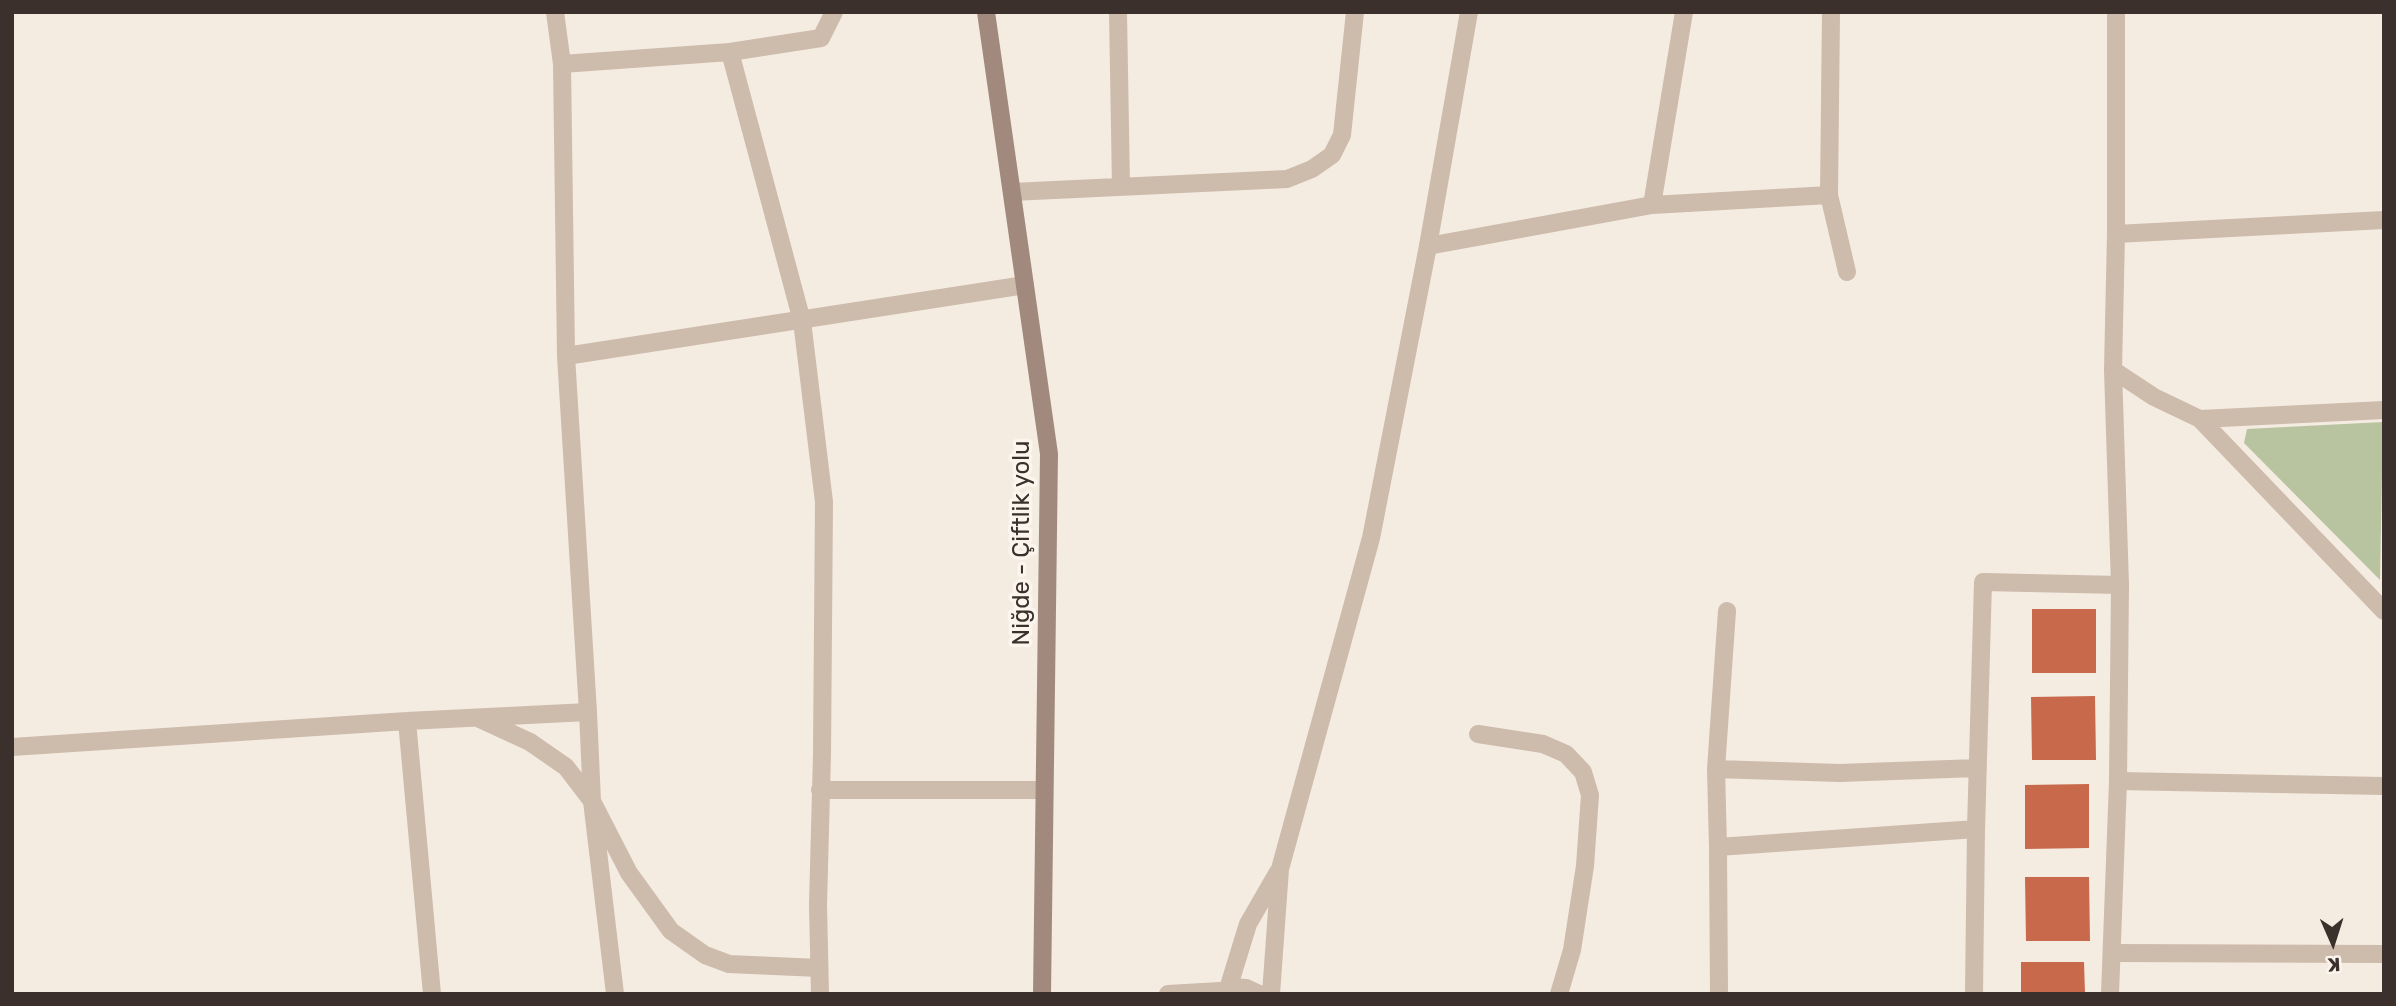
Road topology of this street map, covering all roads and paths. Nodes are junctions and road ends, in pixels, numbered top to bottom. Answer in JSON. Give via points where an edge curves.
{"nodes":[{"id":1,"x":555,"y":12,"type":"edge"},
{"id":2,"x":834,"y":12,"type":"edge"},
{"id":3,"x":986,"y":12,"type":"edge"},
{"id":4,"x":1118,"y":12,"type":"edge"},
{"id":5,"x":1355,"y":12,"type":"edge"},
{"id":6,"x":1469,"y":12,"type":"edge"},
{"id":7,"x":1684,"y":12,"type":"edge"},
{"id":8,"x":1831,"y":12,"type":"edge"},
{"id":9,"x":2116,"y":12,"type":"edge"},
{"id":10,"x":730,"y":52,"type":"junction"},
{"id":11,"x":562,"y":64,"type":"junction"},
{"id":12,"x":1121,"y":187,"type":"junction"},
{"id":13,"x":1012,"y":192,"type":"junction"},
{"id":14,"x":1829,"y":195,"type":"junction"},
{"id":15,"x":1652,"y":205,"type":"junction"},
{"id":16,"x":2384,"y":220,"type":"edge"},
{"id":17,"x":2116,"y":233,"type":"junction"},
{"id":18,"x":1428,"y":246,"type":"junction"},
{"id":19,"x":1847,"y":272,"type":"dead end"},
{"id":20,"x":1025,"y":285,"type":"junction"},
{"id":21,"x":802,"y":321,"type":"junction"},
{"id":22,"x":566,"y":356,"type":"junction"},
{"id":23,"x":2113,"y":370,"type":"junction"},
{"id":24,"x":2384,"y":410,"type":"edge"},
{"id":25,"x":2200,"y":419,"type":"junction"},
{"id":26,"x":2120,"y":585,"type":"junction"},
{"id":27,"x":1727,"y":611,"type":"dead end"},
{"id":28,"x":2384,"y":611,"type":"edge"},
{"id":29,"x":589,"y":712,"type":"junction"},
{"id":30,"x":477,"y":718,"type":"junction"},
{"id":31,"x":407,"y":721,"type":"junction"},
{"id":32,"x":1478,"y":734,"type":"dead end"},
{"id":33,"x":12,"y":747,"type":"edge"},
{"id":34,"x":1978,"y":768,"type":"junction"},
{"id":35,"x":1716,"y":769,"type":"junction"},
{"id":36,"x":2118,"y":781,"type":"junction"},
{"id":37,"x":2384,"y":786,"type":"edge"},
{"id":38,"x":820,"y":790,"type":"junction"},
{"id":39,"x":1044,"y":790,"type":"junction"},
{"id":40,"x":592,"y":801,"type":"junction"},
{"id":41,"x":1976,"y":830,"type":"junction"},
{"id":42,"x":1718,"y":847,"type":"junction"},
{"id":43,"x":1280,"y":869,"type":"junction"},
{"id":44,"x":2112,"y":953,"type":"junction"},
{"id":45,"x":2384,"y":954,"type":"edge"},
{"id":46,"x":819,"y":968,"type":"junction"},
{"id":47,"x":1221,"y":991,"type":"edge"},
{"id":48,"x":432,"y":994,"type":"edge"},
{"id":49,"x":615,"y":994,"type":"edge"},
{"id":50,"x":820,"y":994,"type":"edge"},
{"id":51,"x":1042,"y":994,"type":"edge"},
{"id":52,"x":1168,"y":994,"type":"edge"},
{"id":53,"x":1259,"y":994,"type":"edge"},
{"id":54,"x":1271,"y":994,"type":"edge"},
{"id":55,"x":1559,"y":994,"type":"edge"},
{"id":56,"x":1719,"y":994,"type":"edge"},
{"id":57,"x":1974,"y":994,"type":"edge"},
{"id":58,"x":2110,"y":994,"type":"edge"}],
"edges":[{"from":1,"to":11,"type":"street"},
{"from":2,"to":10,"type":"street","via":[[821,37]]},
{"from":3,"to":13,"type":"main road","name":"Niğde - Çiftlik yolu"},
{"from":4,"to":12,"type":"street"},
{"from":5,"to":12,"type":"street","via":[[1342,135],[1332,155],[1312,170],[1287,179]]},
{"from":6,"to":18,"type":"street"},
{"from":7,"to":15,"type":"street"},
{"from":8,"to":14,"type":"street"},
{"from":9,"to":17,"type":"street"},
{"from":10,"to":11,"type":"street"},
{"from":10,"to":21,"type":"street"},
{"from":11,"to":22,"type":"street"},
{"from":12,"to":13,"type":"street"},
{"from":13,"to":20,"type":"main road","name":"Niğde - Çiftlik yolu"},
{"from":14,"to":15,"type":"street"},
{"from":14,"to":19,"type":"street"},
{"from":15,"to":18,"type":"street"},
{"from":16,"to":17,"type":"street"},
{"from":17,"to":23,"type":"street"},
{"from":18,"to":43,"type":"street","via":[[1371,538]]},
{"from":20,"to":21,"type":"street"},
{"from":20,"to":39,"type":"main road","name":"Niğde - Çiftlik yolu","via":[[1049,454]]},
{"from":21,"to":22,"type":"street"},
{"from":21,"to":38,"type":"street","via":[[824,502]]},
{"from":22,"to":29,"type":"street"},
{"from":23,"to":25,"type":"street"},
{"from":23,"to":26,"type":"street"},
{"from":24,"to":25,"type":"street"},
{"from":25,"to":28,"type":"street"},
{"from":26,"to":34,"type":"street","via":[[1983,582]]},
{"from":26,"to":36,"type":"street"},
{"from":27,"to":35,"type":"street"},
{"from":29,"to":30,"type":"street"},
{"from":29,"to":40,"type":"street"},
{"from":30,"to":31,"type":"street"},
{"from":30,"to":40,"type":"street","via":[[548,753],[566,767]]},
{"from":31,"to":33,"type":"street"},
{"from":31,"to":48,"type":"street"},
{"from":32,"to":55,"type":"street","via":[[1543,744],[1566,754],[1583,772],[1590,795],[1585,866],[1572,950]]},
{"from":34,"to":35,"type":"street","via":[[1840,773]]},
{"from":34,"to":41,"type":"street"},
{"from":35,"to":42,"type":"street"},
{"from":36,"to":37,"type":"street"},
{"from":36,"to":44,"type":"street"},
{"from":38,"to":39,"type":"street"},
{"from":38,"to":46,"type":"street"},
{"from":39,"to":51,"type":"main road","name":"Niğde - Çiftlik yolu"},
{"from":40,"to":46,"type":"street","via":[[629,873],[671,931],[705,955],[729,964]]},
{"from":40,"to":49,"type":"street"},
{"from":41,"to":42,"type":"street"},
{"from":41,"to":57,"type":"street"},
{"from":42,"to":56,"type":"street"},
{"from":43,"to":47,"type":"street","via":[[1248,924]]},
{"from":43,"to":54,"type":"street"},
{"from":44,"to":45,"type":"street"},
{"from":44,"to":58,"type":"street"},
{"from":46,"to":50,"type":"street"},
{"from":47,"to":52,"type":"street"},
{"from":47,"to":53,"type":"street","via":[[1246,988]]}]}
